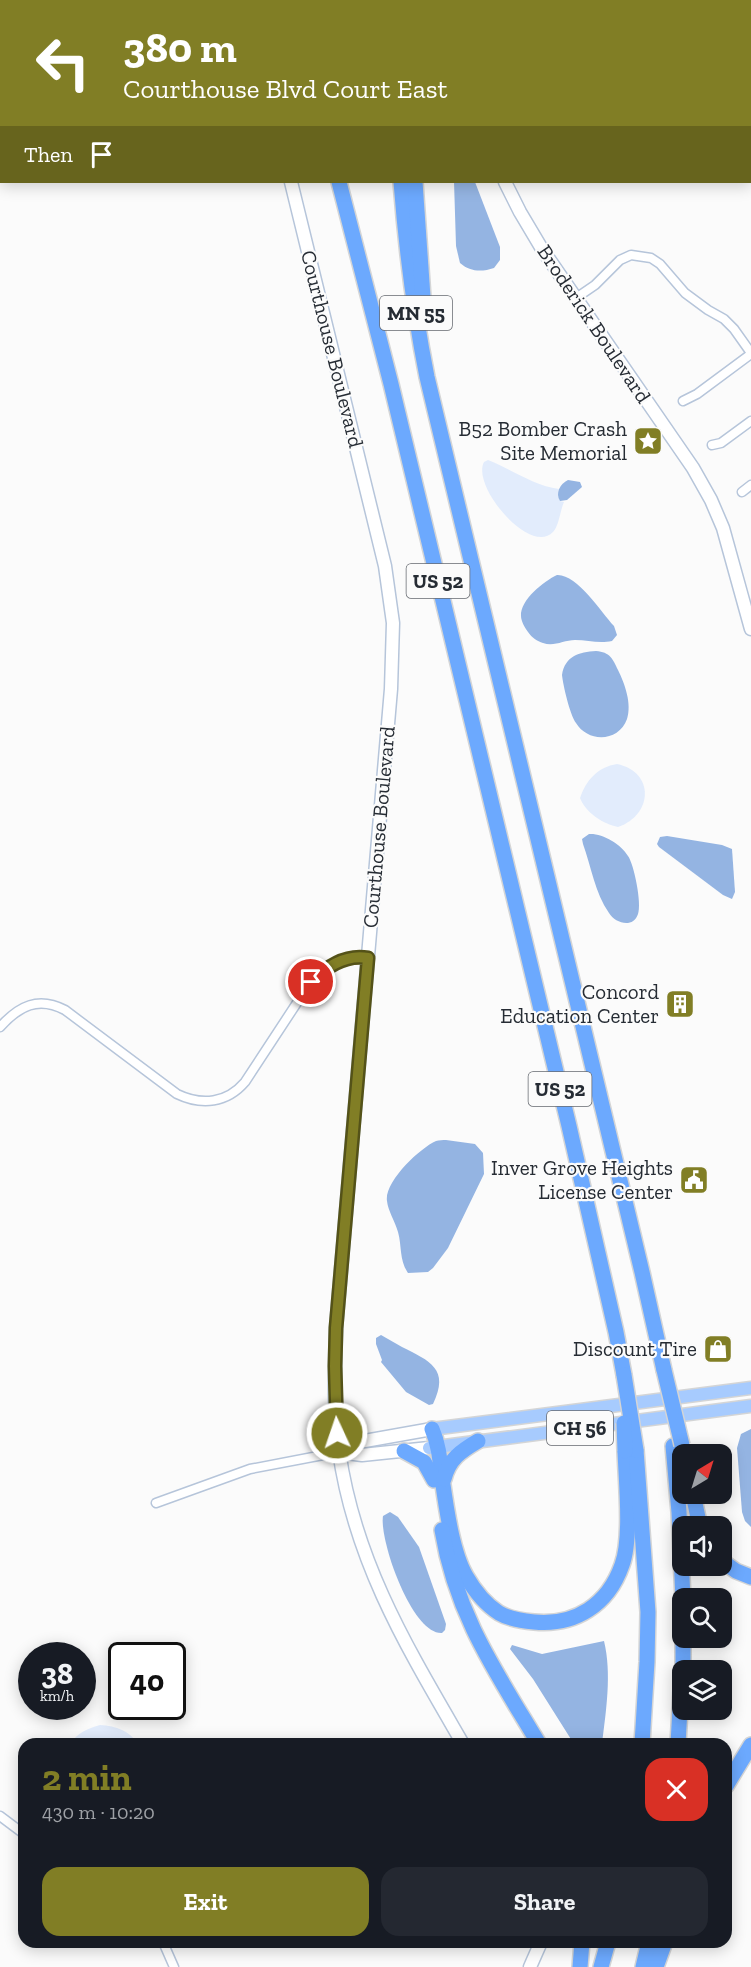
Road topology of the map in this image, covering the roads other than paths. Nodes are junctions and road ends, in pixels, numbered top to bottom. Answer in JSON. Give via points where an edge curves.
{"nodes":[{"id":1,"x":291,"y":183,"type":"edge"},
{"id":2,"x":339,"y":183,"type":"edge"},
{"id":3,"x":348,"y":183,"type":"edge"},
{"id":4,"x":400,"y":183,"type":"edge"},
{"id":5,"x":415,"y":183,"type":"edge"},
{"id":6,"x":506,"y":183,"type":"edge"},
{"id":7,"x":576,"y":298,"type":"junction"},
{"id":8,"x":374,"y":316,"type":"junction"},
{"id":9,"x":751,"y":353,"type":"edge"},
{"id":10,"x":683,"y":402,"type":"dead end"},
{"id":11,"x":751,"y":421,"type":"edge"},
{"id":12,"x":443,"y":442,"type":"junction"},
{"id":13,"x":711,"y":445,"type":"dead end"},
{"id":14,"x":751,"y":485,"type":"edge"},
{"id":15,"x":742,"y":492,"type":"dead end"},
{"id":16,"x":748,"y":607,"type":"edge"},
{"id":17,"x":751,"y":629,"type":"edge"},
{"id":18,"x":368,"y":958,"type":"junction"},
{"id":19,"x":0,"y":1027,"type":"edge"},
{"id":20,"x":751,"y":1388,"type":"edge"},
{"id":21,"x":751,"y":1406,"type":"edge"},
{"id":22,"x":432,"y":1429,"type":"junction"},
{"id":23,"x":478,"y":1442,"type":"junction"},
{"id":24,"x":679,"y":1444,"type":"edge"},
{"id":25,"x":434,"y":1447,"type":"junction"},
{"id":26,"x":631,"y":1450,"type":"junction"},
{"id":27,"x":404,"y":1451,"type":"junction"},
{"id":28,"x":339,"y":1452,"type":"junction"},
{"id":29,"x":438,"y":1481,"type":"junction"},
{"id":30,"x":156,"y":1503,"type":"dead end"},
{"id":31,"x":679,"y":1504,"type":"edge"},
{"id":32,"x":732,"y":1568,"type":"edge"},
{"id":33,"x":751,"y":1577,"type":"edge"},
{"id":34,"x":682,"y":1588,"type":"edge"},
{"id":35,"x":680,"y":1720,"type":"edge"},
{"id":36,"x":460,"y":1738,"type":"edge"},
{"id":37,"x":535,"y":1738,"type":"edge"},
{"id":38,"x":642,"y":1738,"type":"edge"},
{"id":39,"x":678,"y":1738,"type":"edge"},
{"id":40,"x":751,"y":1745,"type":"edge"},
{"id":41,"x":732,"y":1776,"type":"edge"},
{"id":42,"x":0,"y":1816,"type":"edge"},
{"id":43,"x":18,"y":1830,"type":"edge"},
{"id":44,"x":166,"y":1948,"type":"edge"},
{"id":45,"x":538,"y":1948,"type":"edge"},
{"id":46,"x":582,"y":1948,"type":"edge"},
{"id":47,"x":606,"y":1948,"type":"edge"},
{"id":48,"x":648,"y":1948,"type":"edge"},
{"id":49,"x":663,"y":1948,"type":"edge"},
{"id":50,"x":174,"y":1967,"type":"edge"},
{"id":51,"x":530,"y":1967,"type":"edge"},
{"id":52,"x":580,"y":1967,"type":"edge"},
{"id":53,"x":601,"y":1967,"type":"edge"},
{"id":54,"x":643,"y":1967,"type":"edge"},
{"id":55,"x":656,"y":1967,"type":"edge"}],
"edges":[{"from":1,"to":18,"type":"street","name":"Courthouse Boulevard","via":[[385,566],[393,623]]},
{"from":2,"to":8,"type":"highway","number":"MN 55"},
{"from":3,"to":8,"type":"highway","number":"US 52"},
{"from":4,"to":12,"type":"highway","number":"MN 55","via":[[419,339]]},
{"from":5,"to":12,"type":"highway","number":"US 52","via":[[424,305]]},
{"from":6,"to":7,"type":"street","name":"Broderick Boulevard","via":[[531,231]]},
{"from":7,"to":9,"type":"street","via":[[620,260],[631,255],[651,258],[685,293],[724,319]]},
{"from":7,"to":16,"type":"street","name":"Broderick Boulevard","via":[[711,500]]},
{"from":8,"to":26,"type":"highway","number":"US 52","bridge":true,"via":[[614,1322]]},
{"from":9,"to":10,"type":"street"},
{"from":11,"to":13,"type":"street","via":[[721,443]]},
{"from":12,"to":24,"type":"highway","number":"US 52","bridge":true,"via":[[637,1249]]},
{"from":14,"to":15,"type":"street"},
{"from":16,"to":17,"type":"street","name":"Broderick Boulevard"},
{"from":18,"to":19,"type":"street","via":[[342,960],[318,975],[246,1082],[232,1094],[210,1102],[177,1094],[57,1006],[25,1006]]},
{"from":18,"to":28,"type":"street","name":"Courthouse Boulevard","via":[[336,1328]]},
{"from":20,"to":22,"type":"main road","number":"CH 56"},
{"from":21,"to":23,"type":"main road","number":"CH 56"},
{"from":22,"to":25,"type":"highway"},
{"from":22,"to":28,"type":"street","via":[[359,1442]]},
{"from":23,"to":25,"type":"main road","number":"CH 56"},
{"from":23,"to":29,"type":"highway","via":[[451,1460]]},
{"from":25,"to":27,"type":"street"},
{"from":25,"to":29,"type":"highway"},
{"from":26,"to":29,"type":"highway","via":[[623,1563],[617,1577],[588,1611],[548,1623],[521,1621],[485,1603],[465,1575]]},
{"from":26,"to":38,"type":"highway","number":"US 52","via":[[648,1612]]},
{"from":27,"to":28,"type":"street","via":[[362,1455]]},
{"from":27,"to":29,"type":"highway","via":[[424,1462]]},
{"from":28,"to":30,"type":"street","via":[[252,1468]]},
{"from":28,"to":36,"type":"street","name":"Courthouse Boulevard","via":[[356,1528],[385,1603]]},
{"from":29,"to":37,"type":"highway","via":[[449,1569],[461,1603],[476,1638]]},
{"from":31,"to":34,"type":"highway","number":"US 52"},
{"from":32,"to":33,"type":"highway"},
{"from":35,"to":39,"type":"highway"},
{"from":40,"to":41,"type":"highway"},
{"from":42,"to":43,"type":"street"},
{"from":44,"to":50,"type":"street"},
{"from":45,"to":51,"type":"street"},
{"from":46,"to":52,"type":"highway"},
{"from":47,"to":53,"type":"highway"},
{"from":48,"to":54,"type":"highway"},
{"from":49,"to":55,"type":"highway"}]}
